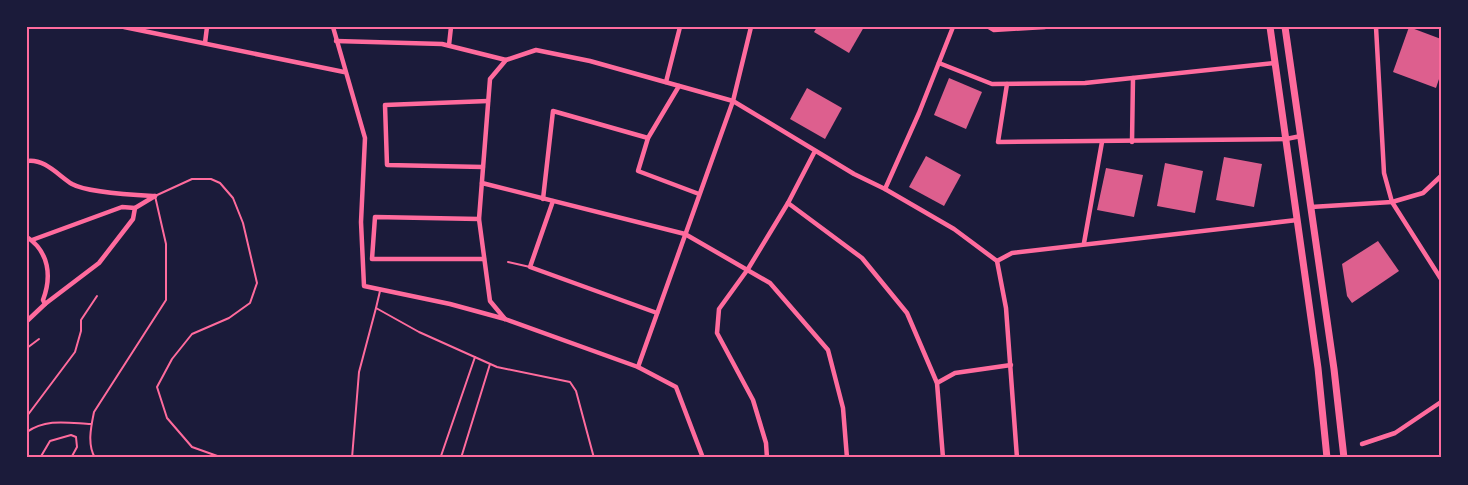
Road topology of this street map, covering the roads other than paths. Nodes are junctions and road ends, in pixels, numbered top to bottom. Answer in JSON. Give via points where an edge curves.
{"nodes":[{"id":1,"x":124,"y":27,"type":"edge"},
{"id":2,"x":207,"y":27,"type":"edge"},
{"id":3,"x":333,"y":27,"type":"edge"},
{"id":4,"x":451,"y":27,"type":"edge"},
{"id":5,"x":671,"y":27,"type":"edge"},
{"id":6,"x":751,"y":27,"type":"edge"},
{"id":7,"x":953,"y":27,"type":"edge"},
{"id":8,"x":989,"y":27,"type":"edge"},
{"id":9,"x":1045,"y":27,"type":"edge"},
{"id":10,"x":1270,"y":27,"type":"edge"},
{"id":11,"x":1286,"y":27,"type":"edge"},
{"id":12,"x":1376,"y":27,"type":"edge"},
{"id":13,"x":136,"y":28,"type":"edge"},
{"id":14,"x":679,"y":28,"type":"edge"},
{"id":15,"x":336,"y":41,"type":"junction"},
{"id":16,"x":205,"y":43,"type":"junction"},
{"id":17,"x":448,"y":45,"type":"junction"},
{"id":18,"x":506,"y":60,"type":"junction"},
{"id":19,"x":939,"y":63,"type":"junction"},
{"id":20,"x":1275,"y":63,"type":"junction"},
{"id":21,"x":344,"y":72,"type":"junction"},
{"id":22,"x":1132,"y":78,"type":"junction"},
{"id":23,"x":666,"y":82,"type":"junction"},
{"id":24,"x":1007,"y":84,"type":"junction"},
{"id":25,"x":678,"y":86,"type":"junction"},
{"id":26,"x":489,"y":101,"type":"junction"},
{"id":27,"x":733,"y":101,"type":"junction"},
{"id":28,"x":1301,"y":136,"type":"junction"},
{"id":29,"x":648,"y":138,"type":"junction"},
{"id":30,"x":1286,"y":139,"type":"junction"},
{"id":31,"x":1102,"y":142,"type":"junction"},
{"id":32,"x":1132,"y":142,"type":"junction"},
{"id":33,"x":815,"y":151,"type":"junction"},
{"id":34,"x":27,"y":161,"type":"edge"},
{"id":35,"x":483,"y":167,"type":"junction"},
{"id":36,"x":1441,"y":176,"type":"edge"},
{"id":37,"x":482,"y":183,"type":"junction"},
{"id":38,"x":885,"y":189,"type":"junction"},
{"id":39,"x":699,"y":194,"type":"junction"},
{"id":40,"x":155,"y":196,"type":"junction"},
{"id":41,"x":543,"y":199,"type":"junction"},
{"id":42,"x":553,"y":201,"type":"junction"},
{"id":43,"x":1392,"y":202,"type":"junction"},
{"id":44,"x":788,"y":203,"type":"junction"},
{"id":45,"x":1311,"y":207,"type":"junction"},
{"id":46,"x":135,"y":208,"type":"junction"},
{"id":47,"x":479,"y":219,"type":"junction"},
{"id":48,"x":1297,"y":220,"type":"junction"},
{"id":49,"x":685,"y":234,"type":"junction"},
{"id":50,"x":29,"y":238,"type":"edge"},
{"id":51,"x":1315,"y":239,"type":"junction"},
{"id":52,"x":1300,"y":240,"type":"junction"},
{"id":53,"x":1084,"y":243,"type":"junction"},
{"id":54,"x":484,"y":259,"type":"junction"},
{"id":55,"x":997,"y":261,"type":"junction"},
{"id":56,"x":508,"y":262,"type":"dead end"},
{"id":57,"x":531,"y":267,"type":"junction"},
{"id":58,"x":748,"y":269,"type":"junction"},
{"id":59,"x":1441,"y":279,"type":"edge"},
{"id":60,"x":380,"y":289,"type":"junction"},
{"id":61,"x":97,"y":296,"type":"dead end"},
{"id":62,"x":45,"y":304,"type":"junction"},
{"id":63,"x":376,"y":308,"type":"junction"},
{"id":64,"x":657,"y":313,"type":"junction"},
{"id":65,"x":505,"y":319,"type":"junction"},
{"id":66,"x":27,"y":321,"type":"edge"},
{"id":67,"x":39,"y":339,"type":"dead end"},
{"id":68,"x":27,"y":348,"type":"edge"},
{"id":69,"x":474,"y":357,"type":"junction"},
{"id":70,"x":490,"y":364,"type":"junction"},
{"id":71,"x":1011,"y":365,"type":"junction"},
{"id":72,"x":638,"y":367,"type":"junction"},
{"id":73,"x":937,"y":383,"type":"junction"},
{"id":74,"x":1441,"y":402,"type":"edge"},
{"id":75,"x":27,"y":416,"type":"edge"},
{"id":76,"x":92,"y":424,"type":"junction"},
{"id":77,"x":27,"y":430,"type":"edge"},
{"id":78,"x":1362,"y":444,"type":"dead end"},
{"id":79,"x":443,"y":457,"type":"edge"},
{"id":80,"x":40,"y":458,"type":"edge"},
{"id":81,"x":71,"y":458,"type":"edge"},
{"id":82,"x":95,"y":458,"type":"edge"},
{"id":83,"x":221,"y":458,"type":"edge"},
{"id":84,"x":352,"y":458,"type":"edge"},
{"id":85,"x":431,"y":458,"type":"edge"},
{"id":86,"x":461,"y":458,"type":"edge"},
{"id":87,"x":594,"y":458,"type":"edge"},
{"id":88,"x":703,"y":458,"type":"edge"},
{"id":89,"x":768,"y":458,"type":"edge"},
{"id":90,"x":847,"y":458,"type":"edge"},
{"id":91,"x":943,"y":458,"type":"edge"},
{"id":92,"x":1017,"y":458,"type":"edge"},
{"id":93,"x":1327,"y":458,"type":"edge"},
{"id":94,"x":1344,"y":458,"type":"edge"}],
"edges":[{"from":1,"to":13,"type":"street"},
{"from":2,"to":16,"type":"street"},
{"from":3,"to":15,"type":"street"},
{"from":4,"to":17,"type":"street"},
{"from":5,"to":14,"type":"street"},
{"from":6,"to":27,"type":"street"},
{"from":7,"to":19,"type":"street"},
{"from":8,"to":9,"type":"street"},
{"from":10,"to":20,"type":"main road"},
{"from":11,"to":28,"type":"main road"},
{"from":12,"to":43,"type":"street","via":[[1384,173]]},
{"from":13,"to":16,"type":"street"},
{"from":14,"to":23,"type":"street"},
{"from":15,"to":17,"type":"street"},
{"from":15,"to":21,"type":"street"},
{"from":16,"to":21,"type":"street"},
{"from":17,"to":18,"type":"street"},
{"from":18,"to":23,"type":"street","via":[[536,50]]},
{"from":18,"to":26,"type":"street","via":[[490,79]]},
{"from":19,"to":24,"type":"street","via":[[992,84]]},
{"from":19,"to":38,"type":"street"},
{"from":20,"to":22,"type":"street"},
{"from":20,"to":30,"type":"main road"},
{"from":21,"to":60,"type":"street","via":[[365,138],[364,286]]},
{"from":22,"to":24,"type":"street"},
{"from":22,"to":32,"type":"street"},
{"from":23,"to":25,"type":"street"},
{"from":24,"to":31,"type":"street","via":[[998,142]]},
{"from":25,"to":27,"type":"street"},
{"from":25,"to":29,"type":"street"},
{"from":26,"to":35,"type":"street"},
{"from":26,"to":35,"type":"street","via":[[385,105],[387,165]]},
{"from":27,"to":33,"type":"street"},
{"from":27,"to":39,"type":"street"},
{"from":28,"to":30,"type":"street"},
{"from":28,"to":45,"type":"main road"},
{"from":29,"to":39,"type":"street","via":[[638,171]]},
{"from":29,"to":41,"type":"street","via":[[553,111]]},
{"from":30,"to":32,"type":"street"},
{"from":30,"to":48,"type":"main road"},
{"from":31,"to":32,"type":"street"},
{"from":31,"to":53,"type":"street"},
{"from":33,"to":38,"type":"street"},
{"from":33,"to":44,"type":"street"},
{"from":34,"to":40,"type":"street","via":[[54,170],[73,185],[117,194]]},
{"from":35,"to":37,"type":"street"},
{"from":36,"to":43,"type":"street","via":[[1423,193]]},
{"from":37,"to":41,"type":"street"},
{"from":37,"to":47,"type":"street"},
{"from":38,"to":55,"type":"street","via":[[954,229]]},
{"from":39,"to":49,"type":"street"},
{"from":40,"to":46,"type":"street"},
{"from":40,"to":76,"type":"lane","via":[[166,244],[166,300],[94,412]]},
{"from":40,"to":83,"type":"lane","via":[[192,179],[211,180],[220,183],[233,198],[243,223],[256,283],[250,303],[229,318],[192,334],[157,387],[167,418],[192,447]]},
{"from":41,"to":42,"type":"street"},
{"from":42,"to":49,"type":"street"},
{"from":42,"to":57,"type":"street"},
{"from":43,"to":45,"type":"street"},
{"from":43,"to":59,"type":"street"},
{"from":44,"to":58,"type":"street"},
{"from":44,"to":73,"type":"street","via":[[862,258],[907,313]]},
{"from":45,"to":51,"type":"main road"},
{"from":46,"to":50,"type":"street","via":[[122,207]]},
{"from":46,"to":62,"type":"street","via":[[133,219],[99,263]]},
{"from":47,"to":54,"type":"street"},
{"from":47,"to":54,"type":"street","via":[[375,217],[372,259]]},
{"from":48,"to":52,"type":"main road"},
{"from":48,"to":53,"type":"street"},
{"from":49,"to":58,"type":"street"},
{"from":49,"to":64,"type":"street"},
{"from":50,"to":62,"type":"street","via":[[47,263]]},
{"from":51,"to":52,"type":"main road"},
{"from":51,"to":94,"type":"main road"},
{"from":52,"to":93,"type":"main road"},
{"from":53,"to":55,"type":"street","via":[[1012,253]]},
{"from":54,"to":65,"type":"street","via":[[490,301]]},
{"from":55,"to":71,"type":"street"},
{"from":56,"to":57,"type":"lane"},
{"from":57,"to":64,"type":"street"},
{"from":58,"to":89,"type":"street","via":[[719,309],[717,333],[753,400]]},
{"from":58,"to":90,"type":"street","via":[[770,283],[828,350],[843,408]]},
{"from":60,"to":63,"type":"lane"},
{"from":60,"to":65,"type":"street"},
{"from":61,"to":75,"type":"lane","via":[[81,320],[75,352]]},
{"from":62,"to":66,"type":"street"},
{"from":63,"to":69,"type":"lane","via":[[419,333]]},
{"from":63,"to":84,"type":"lane","via":[[359,372]]},
{"from":64,"to":72,"type":"street"},
{"from":65,"to":72,"type":"street"},
{"from":67,"to":68,"type":"lane"},
{"from":69,"to":70,"type":"lane"},
{"from":69,"to":79,"type":"lane"},
{"from":70,"to":86,"type":"lane"},
{"from":70,"to":87,"type":"lane","via":[[570,382],[576,391]]},
{"from":71,"to":73,"type":"street","via":[[955,373]]},
{"from":71,"to":92,"type":"street"},
{"from":72,"to":88,"type":"street","via":[[676,387]]},
{"from":73,"to":91,"type":"street"},
{"from":74,"to":78,"type":"street","via":[[1395,433]]},
{"from":76,"to":77,"type":"lane","via":[[50,422]]},
{"from":76,"to":82,"type":"lane","via":[[91,452]]},
{"from":79,"to":85,"type":"lane"},
{"from":80,"to":81,"type":"lane","via":[[50,441],[71,435],[76,437],[77,447]]}]}
